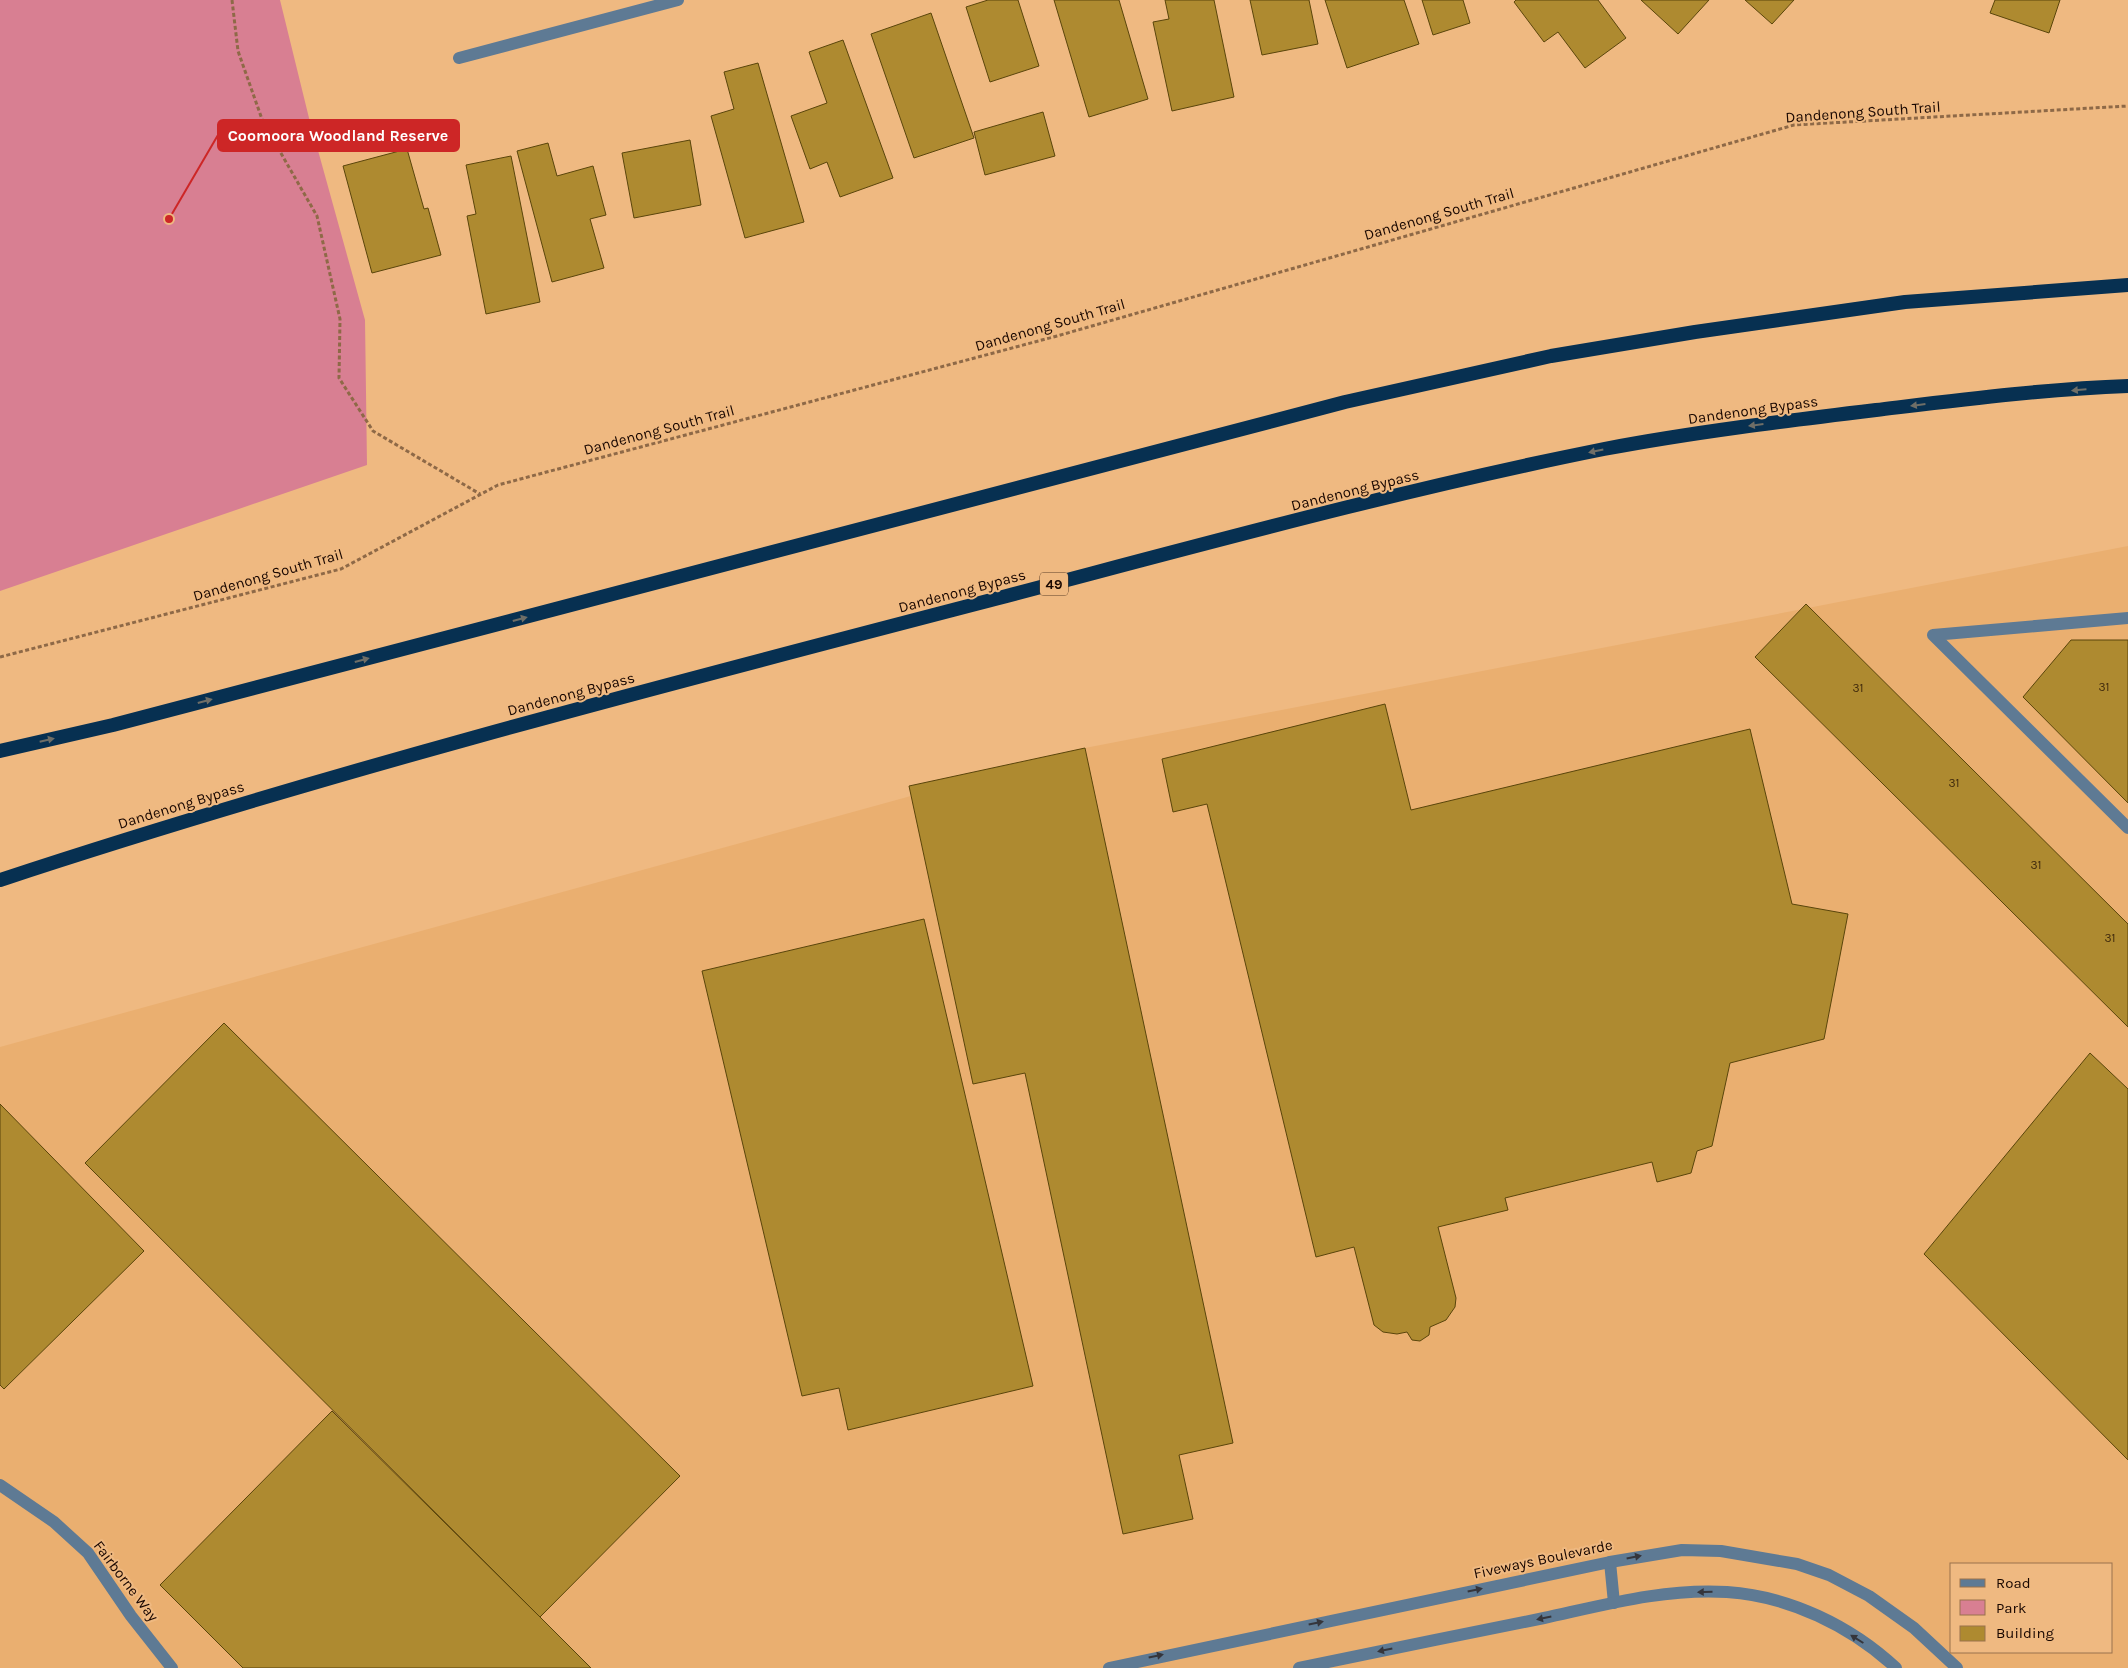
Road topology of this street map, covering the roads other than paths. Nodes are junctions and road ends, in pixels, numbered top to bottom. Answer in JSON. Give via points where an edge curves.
{"nodes":[{"id":1,"x":678,"y":0,"type":"edge"},
{"id":2,"x":459,"y":58,"type":"dead end"},
{"id":3,"x":2128,"y":285,"type":"edge"},
{"id":4,"x":2128,"y":386,"type":"edge"},
{"id":5,"x":2128,"y":618,"type":"edge"},
{"id":6,"x":0,"y":751,"type":"edge"},
{"id":7,"x":2128,"y":828,"type":"edge"},
{"id":8,"x":0,"y":880,"type":"edge"},
{"id":9,"x":0,"y":1485,"type":"edge"},
{"id":10,"x":1610,"y":1562,"type":"junction"},
{"id":11,"x":1614,"y":1603,"type":"junction"},
{"id":12,"x":172,"y":1668,"type":"edge"},
{"id":13,"x":1109,"y":1668,"type":"edge"},
{"id":14,"x":1299,"y":1668,"type":"edge"},
{"id":15,"x":1896,"y":1668,"type":"edge"},
{"id":16,"x":1957,"y":1668,"type":"edge"}],
"edges":[{"from":1,"to":2,"type":"street"},
{"from":6,"to":3,"type":"highway","one_way":true,"via":[[132,720],[1326,407],[1542,358],[1905,302]]},
{"from":4,"to":8,"type":"highway","name":"Dandenong Bypass","number":"49","one_way":true,"via":[[1932,403],[1748,426],[1608,449],[1447,484],[634,693],[323,779],[132,836]]},
{"from":5,"to":7,"type":"street","via":[[1934,635]]},
{"from":9,"to":12,"type":"street","name":"Fairborne Way","via":[[54,1522],[88,1553]]},
{"from":10,"to":11,"type":"street"},
{"from":13,"to":10,"type":"street","name":"Fiveways Boulevarde","one_way":true},
{"from":10,"to":16,"type":"street","name":"Fiveways Boulevarde","one_way":true,"via":[[1682,1550],[1702,1550],[1797,1564],[1829,1574],[1869,1596],[1914,1628]]},
{"from":11,"to":14,"type":"street","one_way":true},
{"from":15,"to":11,"type":"street","one_way":true,"via":[[1881,1654],[1827,1621],[1792,1606],[1758,1597],[1698,1592]]}]}
